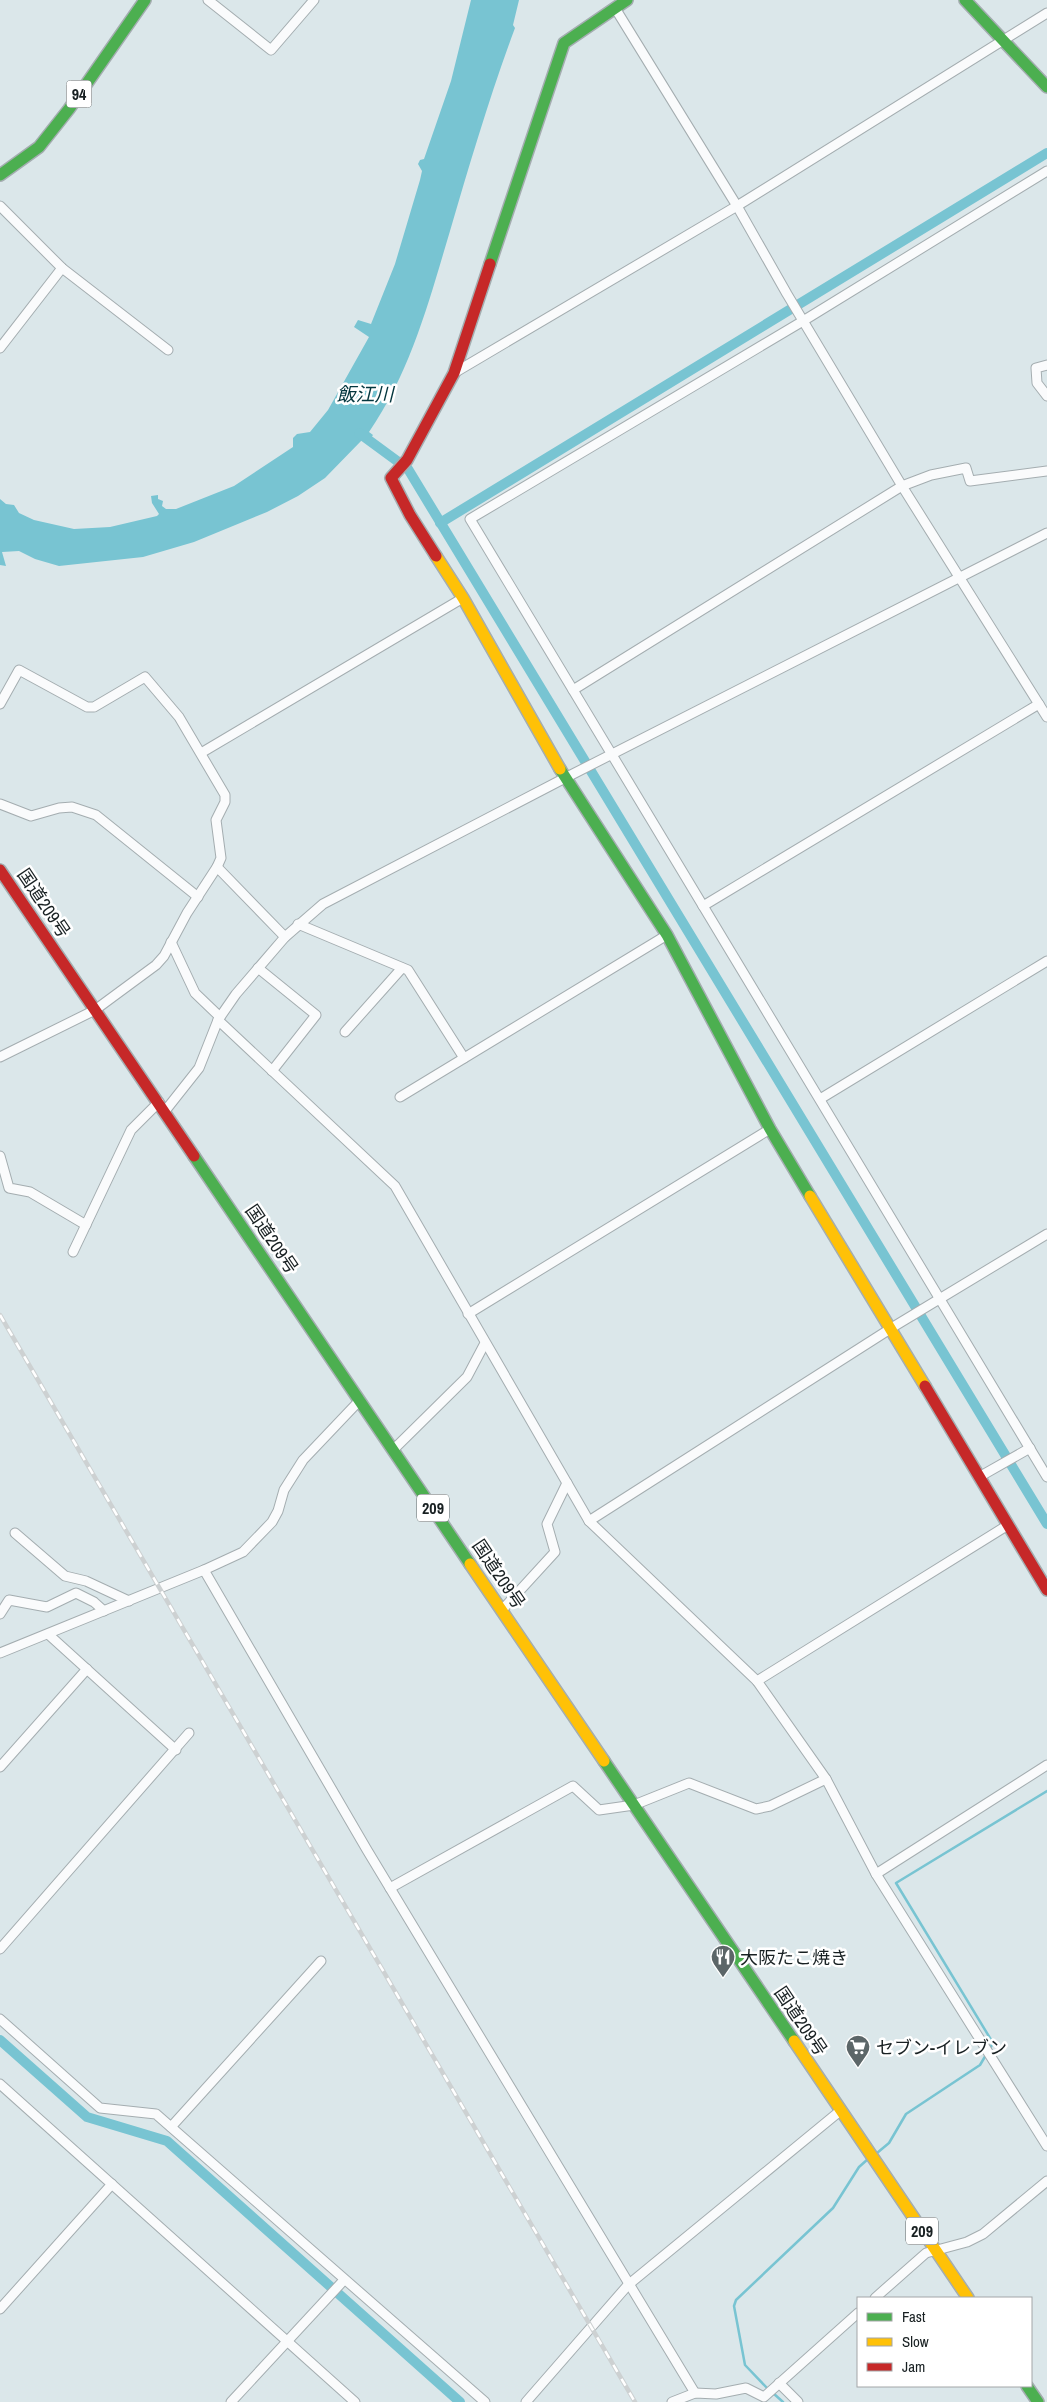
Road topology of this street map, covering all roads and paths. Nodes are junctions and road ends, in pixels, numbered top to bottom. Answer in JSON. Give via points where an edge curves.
{"nodes":[{"id":1,"x":145,"y":0,"type":"edge"},
{"id":2,"x":208,"y":0,"type":"edge"},
{"id":3,"x":314,"y":0,"type":"edge"},
{"id":4,"x":627,"y":0,"type":"edge"},
{"id":5,"x":965,"y":0,"type":"edge"},
{"id":6,"x":615,"y":8,"type":"junction"},
{"id":7,"x":1047,"y":13,"type":"edge"},
{"id":8,"x":1002,"y":40,"type":"junction"},
{"id":9,"x":1047,"y":87,"type":"edge"},
{"id":10,"x":1047,"y":171,"type":"edge"},
{"id":11,"x":0,"y":175,"type":"edge"},
{"id":12,"x":0,"y":206,"type":"edge"},
{"id":13,"x":737,"y":206,"type":"junction"},
{"id":14,"x":62,"y":268,"type":"junction"},
{"id":15,"x":803,"y":321,"type":"junction"},
{"id":16,"x":0,"y":348,"type":"edge"},
{"id":17,"x":168,"y":350,"type":"dead end"},
{"id":18,"x":1047,"y":365,"type":"edge"},
{"id":19,"x":454,"y":373,"type":"junction"},
{"id":20,"x":1047,"y":396,"type":"edge"},
{"id":21,"x":1047,"y":472,"type":"edge"},
{"id":22,"x":902,"y":486,"type":"junction"},
{"id":23,"x":1047,"y":533,"type":"edge"},
{"id":24,"x":960,"y":576,"type":"junction"},
{"id":25,"x":463,"y":598,"type":"junction"},
{"id":26,"x":573,"y":690,"type":"junction"},
{"id":27,"x":0,"y":704,"type":"edge"},
{"id":28,"x":1039,"y":704,"type":"junction"},
{"id":29,"x":1047,"y":717,"type":"edge"},
{"id":30,"x":201,"y":753,"type":"junction"},
{"id":31,"x":609,"y":756,"type":"junction"},
{"id":32,"x":565,"y":778,"type":"junction"},
{"id":33,"x":0,"y":804,"type":"edge"},
{"id":34,"x":217,"y":867,"type":"junction"},
{"id":35,"x":0,"y":870,"type":"edge"},
{"id":36,"x":198,"y":896,"type":"junction"},
{"id":37,"x":703,"y":906,"type":"junction"},
{"id":38,"x":298,"y":924,"type":"junction"},
{"id":39,"x":667,"y":935,"type":"junction"},
{"id":40,"x":285,"y":937,"type":"junction"},
{"id":41,"x":171,"y":942,"type":"junction"},
{"id":42,"x":1047,"y":961,"type":"edge"},
{"id":43,"x":258,"y":968,"type":"junction"},
{"id":44,"x":402,"y":968,"type":"junction"},
{"id":45,"x":95,"y":1010,"type":"junction"},
{"id":46,"x":219,"y":1018,"type":"junction"},
{"id":47,"x":345,"y":1032,"type":"dead end"},
{"id":48,"x":0,"y":1056,"type":"edge"},
{"id":49,"x":464,"y":1058,"type":"junction"},
{"id":50,"x":272,"y":1071,"type":"junction"},
{"id":51,"x":400,"y":1097,"type":"dead end"},
{"id":52,"x":820,"y":1099,"type":"junction"},
{"id":53,"x":162,"y":1106,"type":"junction"},
{"id":54,"x":770,"y":1130,"type":"junction"},
{"id":55,"x":0,"y":1156,"type":"edge"},
{"id":56,"x":86,"y":1225,"type":"junction"},
{"id":57,"x":1047,"y":1234,"type":"edge"},
{"id":58,"x":73,"y":1252,"type":"dead end"},
{"id":59,"x":938,"y":1299,"type":"junction"},
{"id":60,"x":468,"y":1314,"type":"junction"},
{"id":61,"x":892,"y":1328,"type":"junction"},
{"id":62,"x":485,"y":1343,"type":"junction"},
{"id":63,"x":360,"y":1400,"type":"junction"},
{"id":64,"x":394,"y":1449,"type":"junction"},
{"id":65,"x":1028,"y":1449,"type":"junction"},
{"id":66,"x":982,"y":1475,"type":"junction"},
{"id":67,"x":1047,"y":1476,"type":"edge"},
{"id":68,"x":567,"y":1483,"type":"junction"},
{"id":69,"x":589,"y":1521,"type":"junction"},
{"id":70,"x":1008,"y":1525,"type":"junction"},
{"id":71,"x":15,"y":1533,"type":"dead end"},
{"id":72,"x":204,"y":1570,"type":"junction"},
{"id":73,"x":1047,"y":1590,"type":"edge"},
{"id":74,"x":129,"y":1601,"type":"junction"},
{"id":75,"x":502,"y":1610,"type":"junction"},
{"id":76,"x":104,"y":1611,"type":"junction"},
{"id":77,"x":0,"y":1614,"type":"edge"},
{"id":78,"x":48,"y":1634,"type":"junction"},
{"id":79,"x":0,"y":1653,"type":"edge"},
{"id":80,"x":87,"y":1669,"type":"junction"},
{"id":81,"x":757,"y":1681,"type":"junction"},
{"id":82,"x":189,"y":1733,"type":"dead end"},
{"id":83,"x":176,"y":1750,"type":"junction"},
{"id":84,"x":1047,"y":1765,"type":"edge"},
{"id":85,"x":0,"y":1767,"type":"edge"},
{"id":86,"x":826,"y":1779,"type":"junction"},
{"id":87,"x":634,"y":1805,"type":"junction"},
{"id":88,"x":876,"y":1874,"type":"junction"},
{"id":89,"x":390,"y":1888,"type":"junction"},
{"id":90,"x":0,"y":1949,"type":"edge"},
{"id":91,"x":321,"y":1961,"type":"dead end"},
{"id":92,"x":0,"y":2019,"type":"edge"},
{"id":93,"x":0,"y":2084,"type":"edge"},
{"id":94,"x":840,"y":2111,"type":"junction"},
{"id":95,"x":171,"y":2128,"type":"junction"},
{"id":96,"x":1047,"y":2146,"type":"edge"},
{"id":97,"x":1047,"y":2181,"type":"edge"},
{"id":98,"x":112,"y":2184,"type":"junction"},
{"id":99,"x":934,"y":2250,"type":"junction"},
{"id":100,"x":344,"y":2280,"type":"junction"},
{"id":101,"x":628,"y":2285,"type":"junction"},
{"id":102,"x":876,"y":2297,"type":"edge"},
{"id":103,"x":967,"y":2297,"type":"edge"},
{"id":104,"x":0,"y":2309,"type":"edge"},
{"id":105,"x":857,"y":2314,"type":"edge"},
{"id":106,"x":286,"y":2341,"type":"junction"},
{"id":107,"x":1028,"y":2387,"type":"edge"},
{"id":108,"x":771,"y":2392,"type":"edge"},
{"id":109,"x":695,"y":2393,"type":"junction"},
{"id":110,"x":232,"y":2402,"type":"edge"},
{"id":111,"x":355,"y":2402,"type":"edge"},
{"id":112,"x":485,"y":2402,"type":"edge"},
{"id":113,"x":526,"y":2402,"type":"edge"},
{"id":114,"x":672,"y":2402,"type":"edge"},
{"id":115,"x":798,"y":2402,"type":"edge"},
{"id":116,"x":1038,"y":2402,"type":"edge"}],
"edges":[{"from":1,"to":11,"type":"main road","number":"94","via":[[39,147]]},
{"from":2,"to":3,"type":"street","via":[[271,50]]},
{"from":4,"to":6,"type":"main road"},
{"from":5,"to":8,"type":"main road"},
{"from":6,"to":13,"type":"street"},
{"from":6,"to":19,"type":"main road","via":[[564,43]]},
{"from":7,"to":8,"type":"street"},
{"from":8,"to":9,"type":"main road"},
{"from":8,"to":13,"type":"street"},
{"from":10,"to":15,"type":"street"},
{"from":12,"to":14,"type":"street"},
{"from":13,"to":15,"type":"street"},
{"from":13,"to":19,"type":"street"},
{"from":14,"to":16,"type":"street"},
{"from":14,"to":17,"type":"street"},
{"from":15,"to":22,"type":"street"},
{"from":15,"to":26,"type":"street","via":[[470,519]]},
{"from":18,"to":20,"type":"street","via":[[1036,368],[1037,384]]},
{"from":19,"to":25,"type":"main road","via":[[408,460],[391,478],[410,515]]},
{"from":21,"to":22,"type":"street","via":[[970,481],[966,468],[930,475]]},
{"from":22,"to":24,"type":"street"},
{"from":22,"to":26,"type":"street"},
{"from":23,"to":24,"type":"street"},
{"from":24,"to":28,"type":"street"},
{"from":24,"to":31,"type":"street"},
{"from":25,"to":30,"type":"street"},
{"from":25,"to":32,"type":"main road"},
{"from":26,"to":31,"type":"street"},
{"from":27,"to":30,"type":"street","via":[[19,670],[88,707],[94,707],[145,677],[179,717]]},
{"from":28,"to":29,"type":"street"},
{"from":28,"to":37,"type":"street"},
{"from":30,"to":34,"type":"street","via":[[225,795],[216,820],[221,858]]},
{"from":31,"to":32,"type":"street"},
{"from":31,"to":37,"type":"street"},
{"from":32,"to":38,"type":"street","via":[[324,904]]},
{"from":32,"to":39,"type":"main road"},
{"from":33,"to":36,"type":"street","via":[[32,816],[72,807],[96,815]]},
{"from":34,"to":36,"type":"street"},
{"from":34,"to":40,"type":"street"},
{"from":35,"to":45,"type":"main road","name":"国道209号","number":"209"},
{"from":36,"to":41,"type":"street"},
{"from":37,"to":52,"type":"street"},
{"from":38,"to":40,"type":"street"},
{"from":38,"to":44,"type":"street"},
{"from":39,"to":49,"type":"street"},
{"from":39,"to":54,"type":"main road"},
{"from":40,"to":43,"type":"street"},
{"from":41,"to":45,"type":"street","via":[[156,965]]},
{"from":41,"to":46,"type":"street","via":[[195,993]]},
{"from":42,"to":52,"type":"street"},
{"from":43,"to":46,"type":"street"},
{"from":43,"to":50,"type":"street","via":[[316,1015]]},
{"from":44,"to":47,"type":"street"},
{"from":44,"to":49,"type":"street","via":[[408,970]]},
{"from":45,"to":48,"type":"street"},
{"from":45,"to":53,"type":"main road","name":"国道209号","number":"209"},
{"from":46,"to":50,"type":"street"},
{"from":46,"to":53,"type":"street","via":[[199,1068]]},
{"from":49,"to":51,"type":"street"},
{"from":50,"to":60,"type":"street","via":[[395,1186]]},
{"from":52,"to":59,"type":"street"},
{"from":53,"to":56,"type":"street","via":[[131,1130]]},
{"from":53,"to":63,"type":"main road","name":"国道209号","number":"209"},
{"from":54,"to":60,"type":"street"},
{"from":54,"to":61,"type":"main road"},
{"from":55,"to":56,"type":"street","via":[[9,1188],[30,1192]]},
{"from":56,"to":58,"type":"street"},
{"from":57,"to":59,"type":"street"},
{"from":59,"to":61,"type":"street"},
{"from":59,"to":65,"type":"street"},
{"from":60,"to":62,"type":"street"},
{"from":61,"to":66,"type":"main road"},
{"from":61,"to":69,"type":"street"},
{"from":62,"to":64,"type":"street","via":[[466,1377]]},
{"from":62,"to":68,"type":"street"},
{"from":63,"to":64,"type":"main road","name":"国道209号","number":"209"},
{"from":63,"to":72,"type":"street","via":[[303,1460],[284,1490],[278,1512],[261,1533],[243,1552]]},
{"from":64,"to":75,"type":"main road","name":"国道209号","number":"209"},
{"from":65,"to":66,"type":"street"},
{"from":65,"to":67,"type":"street"},
{"from":66,"to":70,"type":"main road"},
{"from":68,"to":69,"type":"street"},
{"from":68,"to":75,"type":"street","via":[[547,1524],[555,1552]]},
{"from":69,"to":81,"type":"street"},
{"from":70,"to":73,"type":"main road"},
{"from":70,"to":81,"type":"street"},
{"from":71,"to":74,"type":"street","via":[[64,1576],[86,1581]]},
{"from":72,"to":74,"type":"street"},
{"from":72,"to":89,"type":"street"},
{"from":74,"to":76,"type":"street"},
{"from":75,"to":87,"type":"main road","name":"国道209号","number":"209"},
{"from":76,"to":77,"type":"street","via":[[76,1593],[47,1607],[9,1600]]},
{"from":76,"to":78,"type":"street"},
{"from":78,"to":79,"type":"street"},
{"from":78,"to":80,"type":"street"},
{"from":80,"to":83,"type":"street"},
{"from":80,"to":85,"type":"street"},
{"from":81,"to":86,"type":"street"},
{"from":82,"to":83,"type":"street"},
{"from":83,"to":90,"type":"street"},
{"from":84,"to":88,"type":"street"},
{"from":86,"to":87,"type":"street","via":[[770,1806],[756,1809],[689,1783]]},
{"from":86,"to":88,"type":"street"},
{"from":87,"to":89,"type":"street","via":[[599,1810],[572,1786]]},
{"from":87,"to":94,"type":"main road","name":"国道209号","number":"209"},
{"from":88,"to":96,"type":"street"},
{"from":89,"to":101,"type":"street"},
{"from":91,"to":95,"type":"street"},
{"from":92,"to":95,"type":"street","via":[[100,2108],[156,2114]]},
{"from":93,"to":98,"type":"street"},
{"from":94,"to":99,"type":"main road","name":"国道209号","number":"209"},
{"from":94,"to":101,"type":"street"},
{"from":95,"to":100,"type":"street"},
{"from":97,"to":99,"type":"street","via":[[983,2234],[967,2242]]},
{"from":98,"to":104,"type":"street"},
{"from":98,"to":106,"type":"street"},
{"from":99,"to":102,"type":"street","via":[[926,2253]]},
{"from":99,"to":103,"type":"main road","name":"国道209号","number":"209"},
{"from":100,"to":106,"type":"street"},
{"from":100,"to":112,"type":"street"},
{"from":101,"to":109,"type":"street"},
{"from":101,"to":113,"type":"street"},
{"from":105,"to":108,"type":"street"},
{"from":106,"to":110,"type":"street"},
{"from":106,"to":111,"type":"street"},
{"from":107,"to":116,"type":"main road"},
{"from":108,"to":109,"type":"street","via":[[746,2388],[716,2394]]},
{"from":108,"to":115,"type":"street"},
{"from":109,"to":114,"type":"street"}]}
